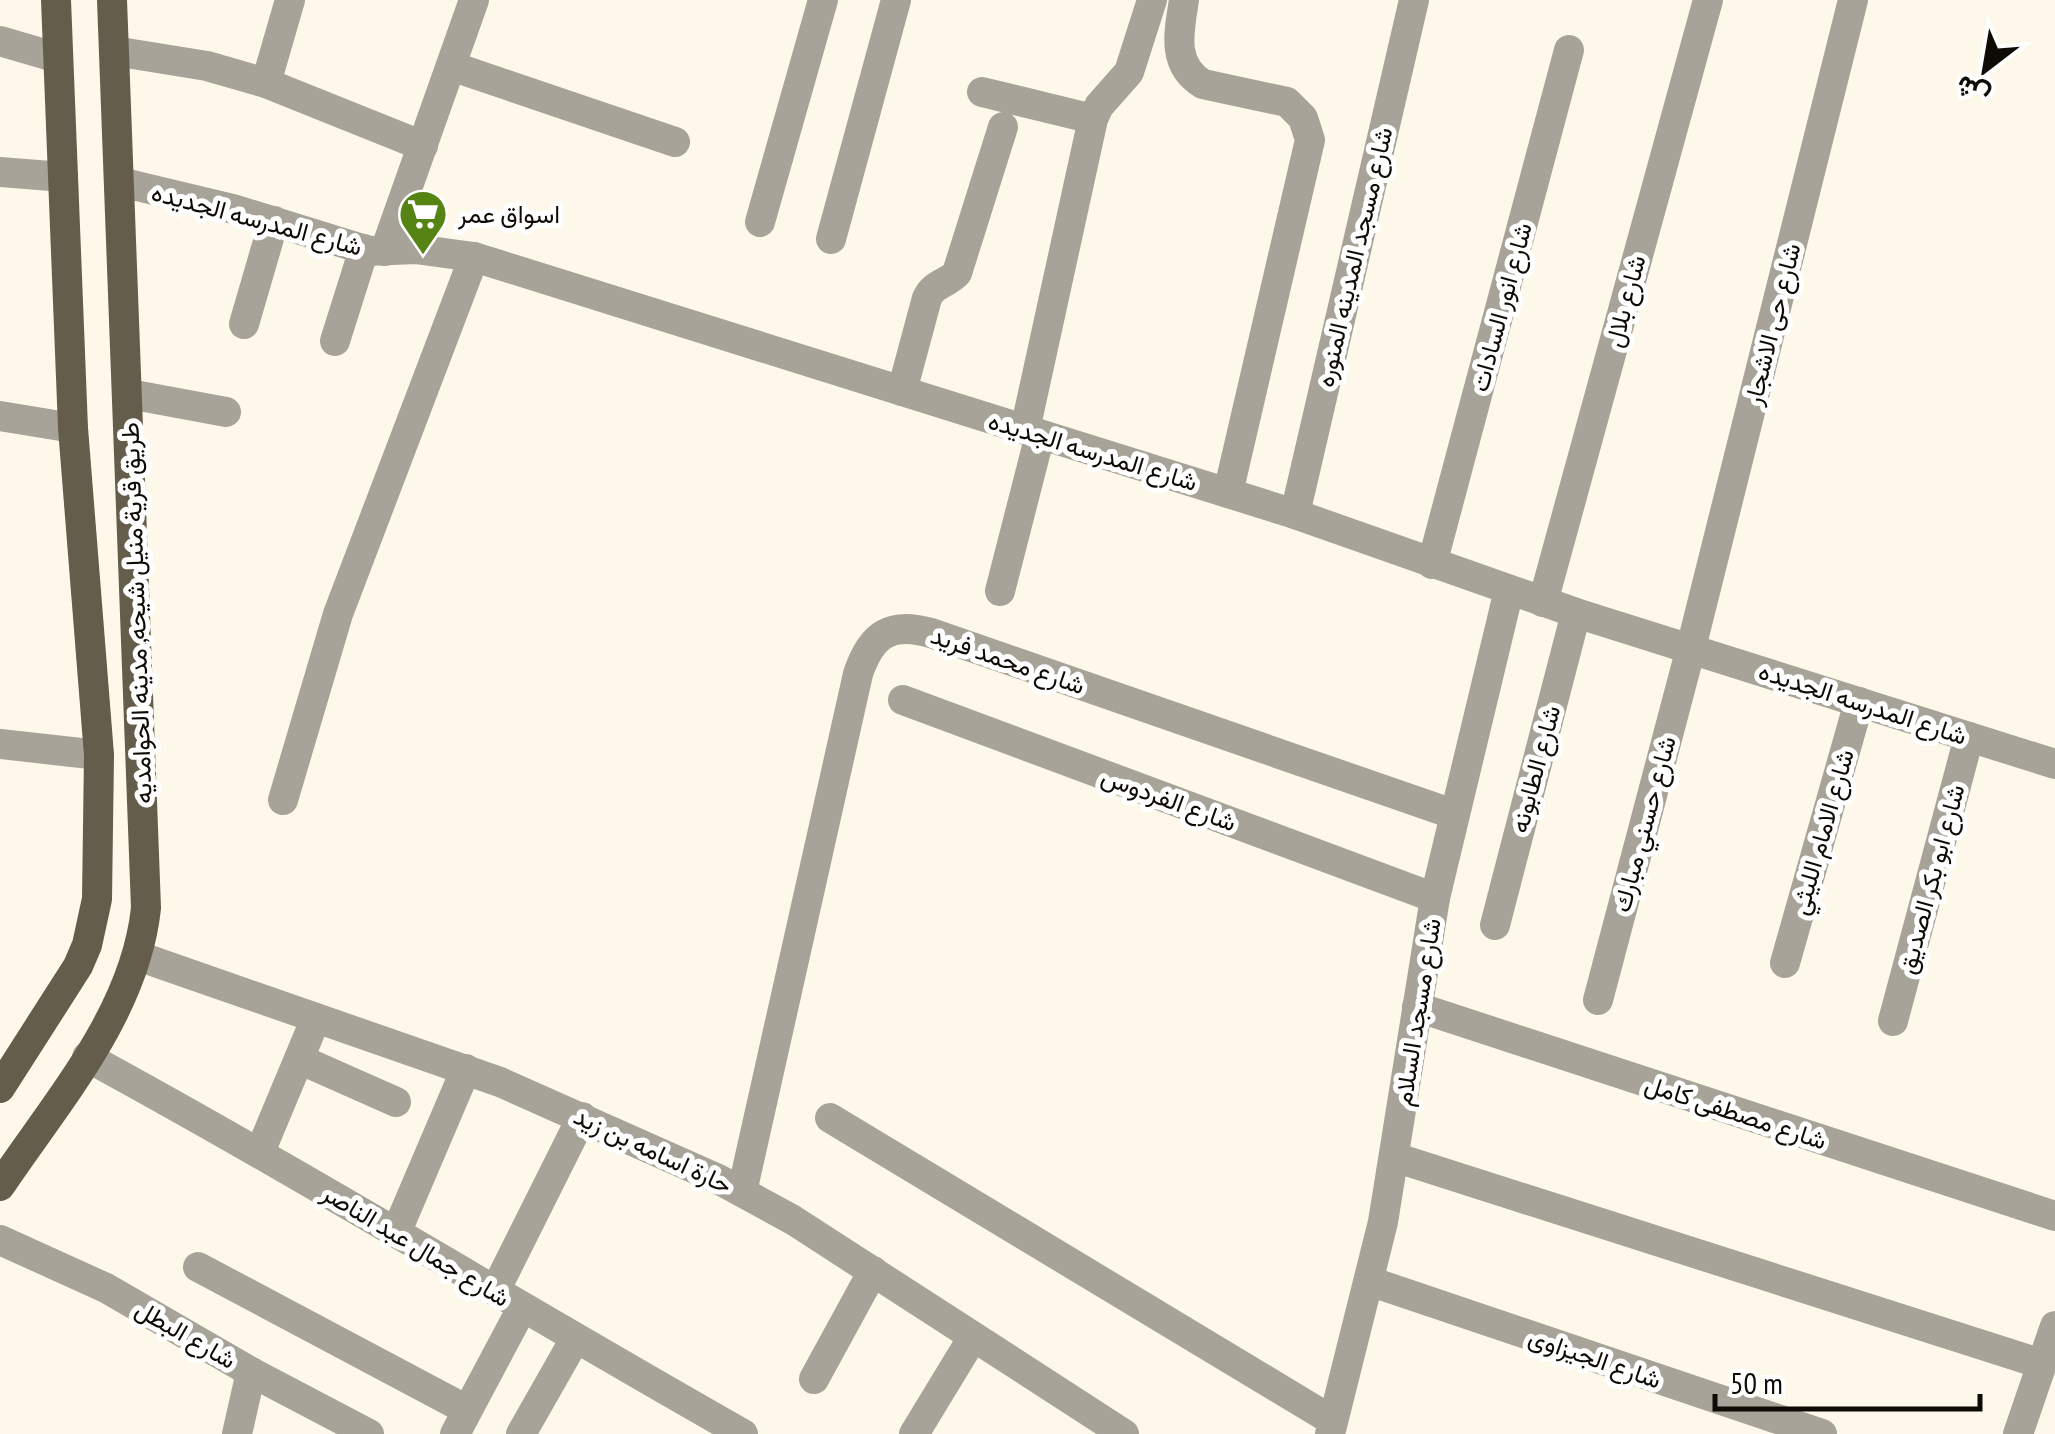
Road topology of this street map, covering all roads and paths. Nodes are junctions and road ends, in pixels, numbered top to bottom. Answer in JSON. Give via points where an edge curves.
{"nodes":[{"id":1,"x":56,"y":0,"type":"edge"},
{"id":2,"x":112,"y":0,"type":"edge"},
{"id":3,"x":290,"y":0,"type":"edge"},
{"id":4,"x":474,"y":0,"type":"edge"},
{"id":5,"x":823,"y":0,"type":"edge"},
{"id":6,"x":896,"y":0,"type":"edge"},
{"id":7,"x":1152,"y":0,"type":"edge"},
{"id":8,"x":1184,"y":0,"type":"edge"},
{"id":9,"x":1414,"y":0,"type":"edge"},
{"id":10,"x":1708,"y":0,"type":"edge"},
{"id":11,"x":1853,"y":0,"type":"edge"},
{"id":12,"x":0,"y":41,"type":"edge"},
{"id":13,"x":1569,"y":50,"type":"dead end"},
{"id":14,"x":114,"y":51,"type":"junction"},
{"id":15,"x":58,"y":58,"type":"junction"},
{"id":16,"x":451,"y":66,"type":"junction"},
{"id":17,"x":266,"y":83,"type":"junction"},
{"id":18,"x":982,"y":92,"type":"dead end"},
{"id":19,"x":1093,"y":119,"type":"junction"},
{"id":20,"x":1003,"y":128,"type":"dead end"},
{"id":21,"x":675,"y":142,"type":"dead end"},
{"id":22,"x":423,"y":146,"type":"junction"},
{"id":23,"x":0,"y":172,"type":"edge"},
{"id":24,"x":63,"y":178,"type":"junction"},
{"id":25,"x":120,"y":182,"type":"junction"},
{"id":26,"x":274,"y":222,"type":"junction"},
{"id":27,"x":760,"y":222,"type":"dead end"},
{"id":28,"x":831,"y":238,"type":"dead end"},
{"id":29,"x":374,"y":250,"type":"junction"},
{"id":30,"x":474,"y":257,"type":"junction"},
{"id":31,"x":244,"y":324,"type":"dead end"},
{"id":32,"x":335,"y":341,"type":"dead end"},
{"id":33,"x":902,"y":391,"type":"junction"},
{"id":34,"x":129,"y":394,"type":"junction"},
{"id":35,"x":226,"y":412,"type":"dead end"},
{"id":36,"x":0,"y":416,"type":"edge"},
{"id":37,"x":72,"y":428,"type":"junction"},
{"id":38,"x":1032,"y":432,"type":"junction"},
{"id":39,"x":1228,"y":494,"type":"junction"},
{"id":40,"x":1294,"y":514,"type":"junction"},
{"id":41,"x":1432,"y":564,"type":"junction"},
{"id":42,"x":1508,"y":590,"type":"junction"},
{"id":43,"x":1000,"y":591,"type":"dead end"},
{"id":44,"x":1543,"y":602,"type":"junction"},
{"id":45,"x":1576,"y":613,"type":"junction"},
{"id":46,"x":1691,"y":648,"type":"junction"},
{"id":47,"x":904,"y":700,"type":"dead end"},
{"id":48,"x":1860,"y":702,"type":"junction"},
{"id":49,"x":1969,"y":737,"type":"junction"},
{"id":50,"x":0,"y":744,"type":"edge"},
{"id":51,"x":99,"y":755,"type":"junction"},
{"id":52,"x":2055,"y":764,"type":"edge"},
{"id":53,"x":283,"y":800,"type":"dead end"},
{"id":54,"x":1454,"y":814,"type":"junction"},
{"id":55,"x":1435,"y":898,"type":"junction"},
{"id":56,"x":1495,"y":925,"type":"dead end"},
{"id":57,"x":138,"y":956,"type":"junction"},
{"id":58,"x":1785,"y":963,"type":"dead end"},
{"id":59,"x":1598,"y":1000,"type":"dead end"},
{"id":60,"x":1417,"y":1007,"type":"junction"},
{"id":61,"x":316,"y":1018,"type":"junction"},
{"id":62,"x":1892,"y":1021,"type":"dead end"},
{"id":63,"x":87,"y":1058,"type":"junction"},
{"id":64,"x":299,"y":1059,"type":"junction"},
{"id":65,"x":466,"y":1069,"type":"junction"},
{"id":66,"x":0,"y":1088,"type":"edge"},
{"id":67,"x":396,"y":1102,"type":"dead end"},
{"id":68,"x":582,"y":1116,"type":"junction"},
{"id":69,"x":830,"y":1118,"type":"dead end"},
{"id":70,"x":260,"y":1152,"type":"junction"},
{"id":71,"x":1394,"y":1158,"type":"junction"},
{"id":72,"x":0,"y":1186,"type":"edge"},
{"id":73,"x":742,"y":1192,"type":"junction"},
{"id":74,"x":2055,"y":1216,"type":"edge"},
{"id":75,"x":396,"y":1233,"type":"junction"},
{"id":76,"x":0,"y":1240,"type":"edge"},
{"id":77,"x":198,"y":1267,"type":"dead end"},
{"id":78,"x":873,"y":1271,"type":"junction"},
{"id":79,"x":1368,"y":1281,"type":"junction"},
{"id":80,"x":494,"y":1291,"type":"junction"},
{"id":81,"x":522,"y":1308,"type":"junction"},
{"id":82,"x":2055,"y":1326,"type":"edge"},
{"id":83,"x":973,"y":1337,"type":"junction"},
{"id":84,"x":575,"y":1339,"type":"junction"},
{"id":85,"x":2042,"y":1364,"type":"junction"},
{"id":86,"x":251,"y":1372,"type":"junction"},
{"id":87,"x":814,"y":1378,"type":"dead end"},
{"id":88,"x":460,"y":1422,"type":"edge"},
{"id":89,"x":701,"y":1424,"type":"edge"},
{"id":90,"x":1336,"y":1429,"type":"edge"},
{"id":91,"x":357,"y":1431,"type":"edge"},
{"id":92,"x":237,"y":1434,"type":"edge"},
{"id":93,"x":521,"y":1434,"type":"edge"},
{"id":94,"x":744,"y":1434,"type":"edge"},
{"id":95,"x":914,"y":1434,"type":"edge"},
{"id":96,"x":1124,"y":1434,"type":"edge"},
{"id":97,"x":1822,"y":1434,"type":"edge"},
{"id":98,"x":2018,"y":1434,"type":"edge"}],
"edges":[{"from":1,"to":15,"type":"main road","name":"طريق قرية منيل شيحه, مدينه الحوامديه"},
{"from":2,"to":14,"type":"main road","name":"طريق قرية منيل شيحه, مدينه الحوامديه"},
{"from":3,"to":17,"type":"street"},
{"from":4,"to":16,"type":"street"},
{"from":5,"to":27,"type":"street"},
{"from":6,"to":28,"type":"street"},
{"from":7,"to":19,"type":"street","via":[[1129,72]]},
{"from":8,"to":39,"type":"street","via":[[1179,52],[1191,76],[1287,102],[1303,118],[1310,140]]},
{"from":9,"to":40,"type":"street","name":"شارع مسجد المدينه المنوره"},
{"from":10,"to":44,"type":"street","name":"شارع بلال"},
{"from":11,"to":46,"type":"street","name":"شارع حى الاشجار"},
{"from":12,"to":15,"type":"street"},
{"from":13,"to":41,"type":"street","name":"شارع انور السادات"},
{"from":14,"to":17,"type":"street"},
{"from":14,"to":25,"type":"main road","name":"طريق قرية منيل شيحه, مدينه الحوامديه"},
{"from":15,"to":24,"type":"main road","name":"طريق قرية منيل شيحه, مدينه الحوامديه"},
{"from":16,"to":21,"type":"street"},
{"from":16,"to":22,"type":"street"},
{"from":17,"to":22,"type":"street"},
{"from":18,"to":19,"type":"street"},
{"from":19,"to":38,"type":"street"},
{"from":20,"to":33,"type":"street","via":[[957,273],[927,298]]},
{"from":22,"to":29,"type":"street"},
{"from":23,"to":24,"type":"street"},
{"from":24,"to":37,"type":"main road","name":"طريق قرية منيل شيحه, مدينه الحوامديه"},
{"from":25,"to":26,"type":"street","name":"شارع المدرسه الجديده"},
{"from":25,"to":34,"type":"main road","name":"طريق قرية منيل شيحه, مدينه الحوامديه"},
{"from":26,"to":29,"type":"street","name":"شارع المدرسه الجديده"},
{"from":26,"to":31,"type":"street"},
{"from":29,"to":30,"type":"street","name":"شارع المدرسه الجديده"},
{"from":29,"to":32,"type":"street"},
{"from":30,"to":33,"type":"street","name":"شارع المدرسه الجديده"},
{"from":30,"to":53,"type":"street","via":[[338,614]]},
{"from":33,"to":38,"type":"street","name":"شارع المدرسه الجديده"},
{"from":34,"to":35,"type":"street"},
{"from":34,"to":57,"type":"main road","name":"طريق قرية منيل شيحه, مدينه الحوامديه","via":[[146,908]]},
{"from":36,"to":37,"type":"street"},
{"from":37,"to":51,"type":"main road","name":"طريق قرية منيل شيحه, مدينه الحوامديه"},
{"from":38,"to":39,"type":"street","name":"شارع المدرسه الجديده"},
{"from":38,"to":43,"type":"street"},
{"from":39,"to":40,"type":"street","name":"شارع المدرسه الجديده"},
{"from":40,"to":41,"type":"street","name":"شارع المدرسه الجديده"},
{"from":41,"to":42,"type":"street","name":"شارع المدرسه الجديده"},
{"from":42,"to":44,"type":"street","name":"شارع المدرسه الجديده"},
{"from":42,"to":54,"type":"street","name":"شارع مسجد السلام"},
{"from":44,"to":45,"type":"street","name":"شارع المدرسه الجديده"},
{"from":45,"to":46,"type":"street","name":"شارع المدرسه الجديده"},
{"from":45,"to":56,"type":"street","name":"شارع الطابونه"},
{"from":46,"to":48,"type":"street","name":"شارع المدرسه الجديده"},
{"from":46,"to":59,"type":"street","name":"شارع حسني مبارك"},
{"from":47,"to":55,"type":"street","name":"شارع الفردوس"},
{"from":48,"to":49,"type":"street","name":"شارع المدرسه الجديده"},
{"from":48,"to":58,"type":"street","name":"شارع الامام الليثي"},
{"from":49,"to":52,"type":"street","name":"شارع المدرسه الجديده"},
{"from":49,"to":62,"type":"street","name":"شارع ابو بكر الصديق"},
{"from":50,"to":51,"type":"street"},
{"from":51,"to":66,"type":"main road","name":"طريق قرية منيل شيحه, مدينه الحوامديه","via":[[98,899],[88,945]]},
{"from":54,"to":55,"type":"street","name":"شارع مسجد السلام"},
{"from":54,"to":73,"type":"street","name":"شارع محمد فريد","via":[[931,633],[889,631],[868,648],[858,674]]},
{"from":55,"to":60,"type":"street","name":"شارع مسجد السلام"},
{"from":57,"to":61,"type":"street","name":"حارة اسامه بن زيد"},
{"from":57,"to":63,"type":"main road","name":"طريق قرية منيل شيحه, مدينه الحوامديه"},
{"from":60,"to":71,"type":"street","name":"شارع مسجد السلام"},
{"from":60,"to":74,"type":"street","name":"شارع مصطفى كامل"},
{"from":61,"to":64,"type":"street"},
{"from":61,"to":65,"type":"street","name":"حارة اسامه بن زيد"},
{"from":63,"to":70,"type":"street","name":"شارع جمال عبد الناصر"},
{"from":63,"to":72,"type":"main road","name":"طريق قرية منيل شيحه, مدينه الحوامديه"},
{"from":64,"to":67,"type":"street"},
{"from":64,"to":70,"type":"street"},
{"from":65,"to":68,"type":"street","name":"حارة اسامه بن زيد"},
{"from":65,"to":75,"type":"street"},
{"from":68,"to":73,"type":"street","name":"حارة اسامه بن زيد"},
{"from":68,"to":80,"type":"street"},
{"from":69,"to":90,"type":"street"},
{"from":70,"to":75,"type":"street","name":"شارع جمال عبد الناصر"},
{"from":71,"to":79,"type":"street","name":"شارع مسجد السلام"},
{"from":71,"to":85,"type":"street"},
{"from":73,"to":78,"type":"street","name":"حارة اسامه بن زيد"},
{"from":75,"to":80,"type":"street","name":"شارع جمال عبد الناصر"},
{"from":76,"to":86,"type":"street","name":"شارع البطل","via":[[106,1288]]},
{"from":77,"to":88,"type":"street"},
{"from":78,"to":83,"type":"street","name":"حارة اسامه بن زيد"},
{"from":78,"to":87,"type":"street"},
{"from":79,"to":90,"type":"street","name":"شارع مسجد السلام"},
{"from":79,"to":97,"type":"street","name":"شارع الجيزاوى"},
{"from":80,"to":81,"type":"street","name":"شارع جمال عبد الناصر"},
{"from":81,"to":84,"type":"street","name":"شارع جمال عبد الناصر"},
{"from":81,"to":88,"type":"street"},
{"from":82,"to":85,"type":"street"},
{"from":83,"to":95,"type":"street"},
{"from":83,"to":96,"type":"street","name":"حارة اسامه بن زيد"},
{"from":84,"to":89,"type":"street","name":"شارع جمال عبد الناصر"},
{"from":84,"to":93,"type":"street"},
{"from":85,"to":98,"type":"street"},
{"from":86,"to":91,"type":"street","name":"شارع البطل"},
{"from":86,"to":92,"type":"street"},
{"from":89,"to":94,"type":"street","name":"شارع جمال عبد الناصر"}]}
